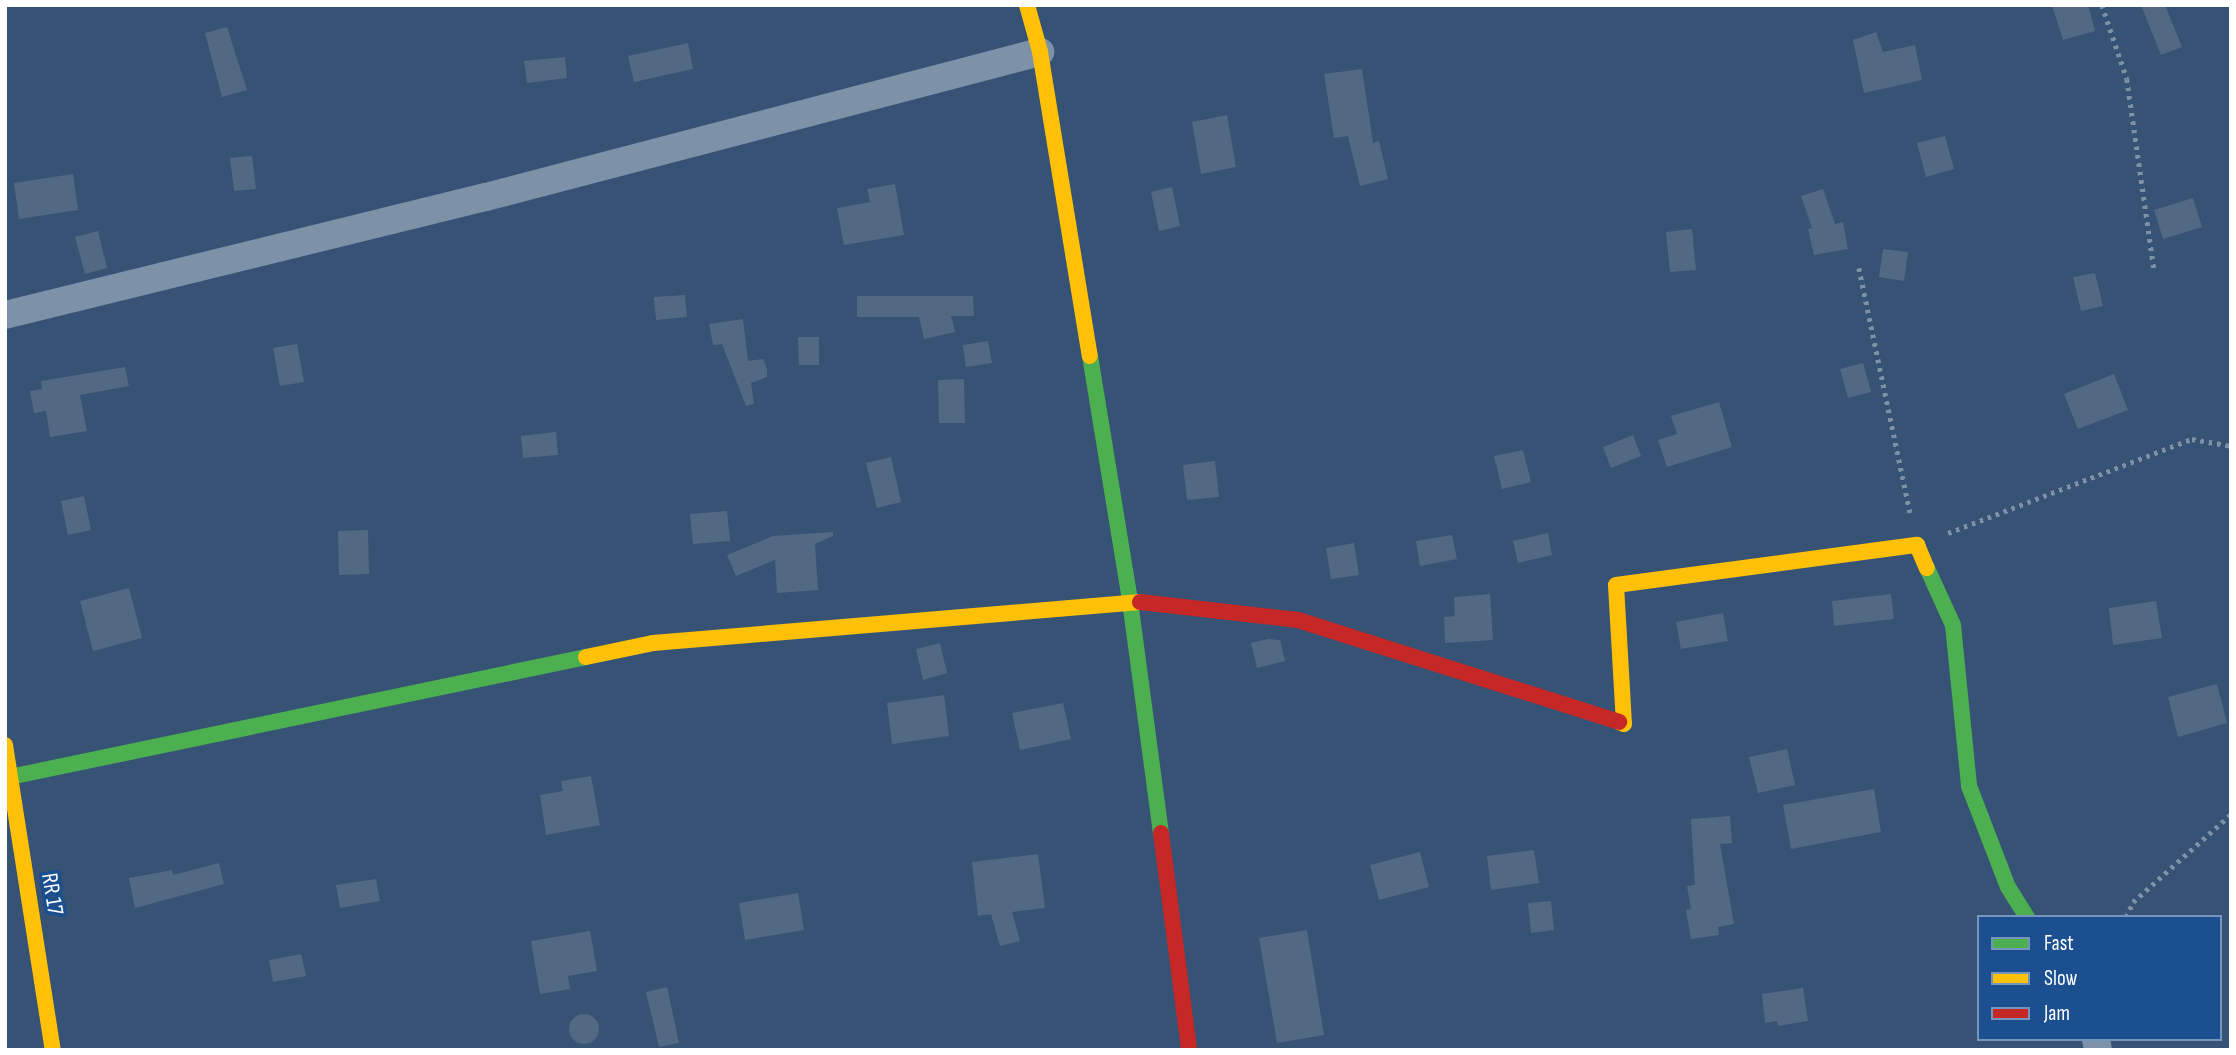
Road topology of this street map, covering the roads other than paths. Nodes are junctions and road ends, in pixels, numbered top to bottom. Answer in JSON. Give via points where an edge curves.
{"nodes":[{"id":1,"x":1027,"y":5,"type":"edge"},
{"id":2,"x":1040,"y":52,"type":"junction"},
{"id":3,"x":5,"y":315,"type":"edge"},
{"id":4,"x":1130,"y":601,"type":"junction"},
{"id":5,"x":5,"y":746,"type":"edge"},
{"id":6,"x":8,"y":778,"type":"edge"},
{"id":7,"x":2027,"y":915,"type":"edge"},
{"id":8,"x":53,"y":1050,"type":"edge"},
{"id":9,"x":1189,"y":1050,"type":"edge"}],
"edges":[{"from":1,"to":2,"type":"street"},
{"from":2,"to":3,"type":"street","via":[[486,197]]},
{"from":2,"to":4,"type":"street"},
{"from":4,"to":6,"type":"street","via":[[653,643]]},
{"from":4,"to":7,"type":"street","via":[[1298,620],[1624,724],[1616,585],[1917,545],[1953,625],[1969,786],[2008,887]]},
{"from":4,"to":9,"type":"street"},
{"from":5,"to":6,"type":"street","name":"RR 17","number":"RR 17"},
{"from":6,"to":8,"type":"street","name":"RR 17","number":"RR 17"}]}
